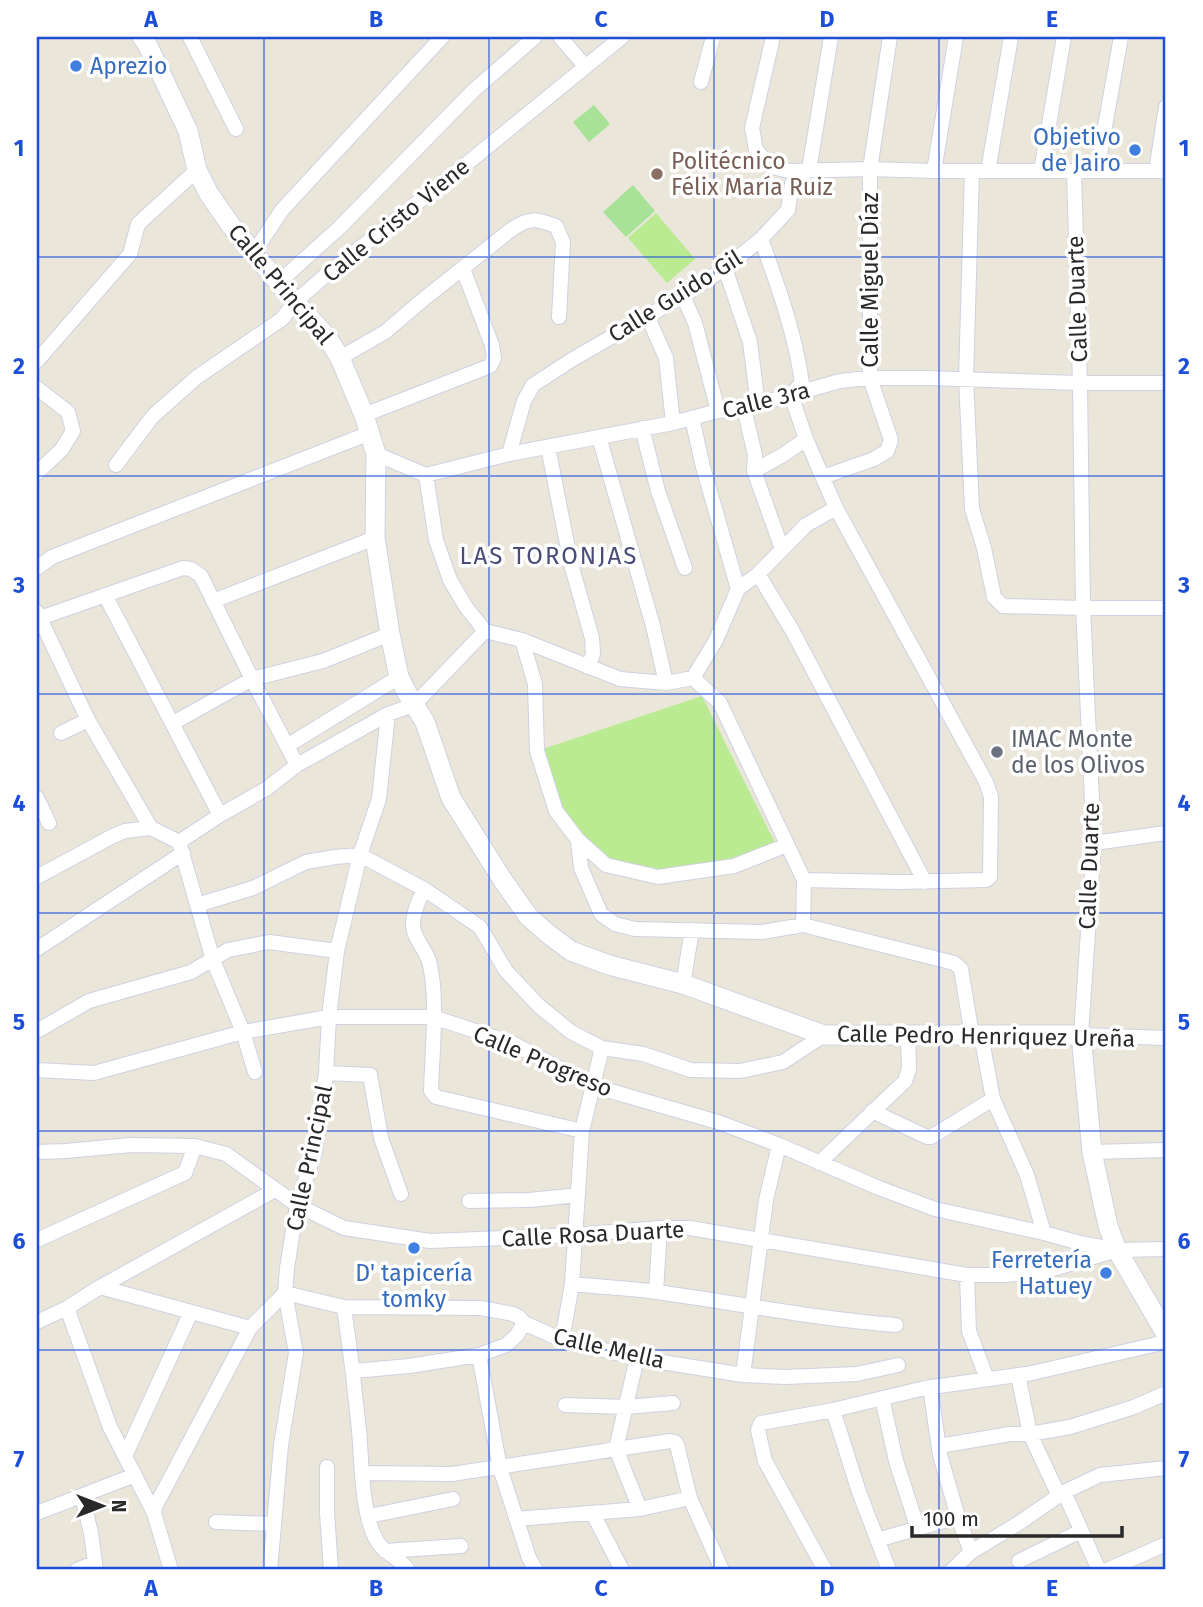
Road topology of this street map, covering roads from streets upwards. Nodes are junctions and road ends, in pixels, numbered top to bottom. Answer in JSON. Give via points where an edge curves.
{"nodes":[{"id":1,"x":142,"y":37,"type":"edge"},
{"id":2,"x":190,"y":37,"type":"edge"},
{"id":3,"x":442,"y":37,"type":"edge"},
{"id":4,"x":535,"y":37,"type":"edge"},
{"id":5,"x":560,"y":37,"type":"edge"},
{"id":6,"x":622,"y":37,"type":"edge"},
{"id":7,"x":713,"y":37,"type":"edge"},
{"id":8,"x":773,"y":37,"type":"edge"},
{"id":9,"x":831,"y":37,"type":"edge"},
{"id":10,"x":890,"y":37,"type":"edge"},
{"id":11,"x":956,"y":37,"type":"edge"},
{"id":12,"x":1011,"y":37,"type":"edge"},
{"id":13,"x":1064,"y":37,"type":"edge"},
{"id":14,"x":1121,"y":37,"type":"edge"},
{"id":15,"x":585,"y":66,"type":"junction"},
{"id":16,"x":701,"y":82,"type":"dead end"},
{"id":17,"x":1166,"y":107,"type":"edge"},
{"id":18,"x":236,"y":130,"type":"dead end"},
{"id":19,"x":870,"y":169,"type":"junction"},
{"id":20,"x":197,"y":170,"type":"junction"},
{"id":21,"x":809,"y":170,"type":"junction"},
{"id":22,"x":934,"y":171,"type":"junction"},
{"id":23,"x":972,"y":171,"type":"junction"},
{"id":24,"x":988,"y":171,"type":"junction"},
{"id":25,"x":1041,"y":171,"type":"junction"},
{"id":26,"x":1074,"y":171,"type":"junction"},
{"id":27,"x":1097,"y":171,"type":"junction"},
{"id":28,"x":1161,"y":171,"type":"edge"},
{"id":29,"x":761,"y":239,"type":"junction"},
{"id":30,"x":254,"y":252,"type":"junction"},
{"id":31,"x":725,"y":268,"type":"junction"},
{"id":32,"x":463,"y":269,"type":"junction"},
{"id":33,"x":279,"y":282,"type":"junction"},
{"id":34,"x":683,"y":296,"type":"junction"},
{"id":35,"x":296,"y":302,"type":"junction"},
{"id":36,"x":647,"y":315,"type":"junction"},
{"id":37,"x":559,"y":317,"type":"dead end"},
{"id":38,"x":340,"y":358,"type":"junction"},
{"id":39,"x":37,"y":360,"type":"edge"},
{"id":40,"x":870,"y":378,"type":"junction"},
{"id":41,"x":966,"y":379,"type":"junction"},
{"id":42,"x":1080,"y":383,"type":"junction"},
{"id":43,"x":1166,"y":383,"type":"edge"},
{"id":44,"x":37,"y":388,"type":"edge"},
{"id":45,"x":791,"y":395,"type":"junction"},
{"id":46,"x":751,"y":407,"type":"junction"},
{"id":47,"x":718,"y":411,"type":"junction"},
{"id":48,"x":692,"y":418,"type":"junction"},
{"id":49,"x":673,"y":423,"type":"junction"},
{"id":50,"x":367,"y":424,"type":"junction"},
{"id":51,"x":642,"y":428,"type":"junction"},
{"id":52,"x":598,"y":437,"type":"junction"},
{"id":53,"x":806,"y":439,"type":"junction"},
{"id":54,"x":548,"y":447,"type":"junction"},
{"id":55,"x":376,"y":454,"type":"junction"},
{"id":56,"x":509,"y":454,"type":"junction"},
{"id":57,"x":116,"y":465,"type":"dead end"},
{"id":58,"x":754,"y":471,"type":"junction"},
{"id":59,"x":37,"y":473,"type":"edge"},
{"id":60,"x":426,"y":475,"type":"junction"},
{"id":61,"x":822,"y":477,"type":"junction"},
{"id":62,"x":836,"y":508,"type":"junction"},
{"id":63,"x":374,"y":538,"type":"junction"},
{"id":64,"x":782,"y":549,"type":"junction"},
{"id":65,"x":37,"y":568,"type":"edge"},
{"id":66,"x":685,"y":568,"type":"dead end"},
{"id":67,"x":758,"y":574,"type":"junction"},
{"id":68,"x":738,"y":589,"type":"junction"},
{"id":69,"x":105,"y":595,"type":"junction"},
{"id":70,"x":213,"y":601,"type":"junction"},
{"id":71,"x":1083,"y":608,"type":"junction"},
{"id":72,"x":1166,"y":608,"type":"edge"},
{"id":73,"x":38,"y":615,"type":"edge"},
{"id":74,"x":485,"y":631,"type":"junction"},
{"id":75,"x":390,"y":634,"type":"junction"},
{"id":76,"x":522,"y":640,"type":"junction"},
{"id":77,"x":588,"y":667,"type":"junction"},
{"id":78,"x":398,"y":677,"type":"junction"},
{"id":79,"x":693,"y":678,"type":"junction"},
{"id":80,"x":252,"y":679,"type":"junction"},
{"id":81,"x":666,"y":682,"type":"junction"},
{"id":82,"x":414,"y":705,"type":"junction"},
{"id":83,"x":388,"y":714,"type":"junction"},
{"id":84,"x":89,"y":720,"type":"junction"},
{"id":85,"x":173,"y":723,"type":"junction"},
{"id":86,"x":61,"y":733,"type":"dead end"},
{"id":87,"x":287,"y":746,"type":"junction"},
{"id":88,"x":297,"y":765,"type":"junction"},
{"id":89,"x":37,"y":798,"type":"edge"},
{"id":90,"x":220,"y":815,"type":"junction"},
{"id":91,"x":49,"y":823,"type":"dead end"},
{"id":92,"x":150,"y":828,"type":"junction"},
{"id":93,"x":1166,"y":833,"type":"edge"},
{"id":94,"x":579,"y":840,"type":"junction"},
{"id":95,"x":1094,"y":843,"type":"junction"},
{"id":96,"x":787,"y":845,"type":"junction"},
{"id":97,"x":181,"y":847,"type":"junction"},
{"id":98,"x":360,"y":855,"type":"junction"},
{"id":99,"x":37,"y":877,"type":"edge"},
{"id":100,"x":804,"y":880,"type":"junction"},
{"id":101,"x":925,"y":881,"type":"junction"},
{"id":102,"x":424,"y":889,"type":"junction"},
{"id":103,"x":197,"y":905,"type":"junction"},
{"id":104,"x":803,"y":925,"type":"junction"},
{"id":105,"x":692,"y":930,"type":"junction"},
{"id":106,"x":37,"y":949,"type":"edge"},
{"id":107,"x":337,"y":951,"type":"junction"},
{"id":108,"x":213,"y":960,"type":"junction"},
{"id":109,"x":683,"y":984,"type":"junction"},
{"id":110,"x":329,"y":1017,"type":"junction"},
{"id":111,"x":433,"y":1017,"type":"junction"},
{"id":112,"x":37,"y":1031,"type":"edge"},
{"id":113,"x":243,"y":1032,"type":"junction"},
{"id":114,"x":824,"y":1035,"type":"junction"},
{"id":115,"x":908,"y":1035,"type":"junction"},
{"id":116,"x":976,"y":1035,"type":"junction"},
{"id":117,"x":1081,"y":1035,"type":"junction"},
{"id":118,"x":1166,"y":1038,"type":"edge"},
{"id":119,"x":603,"y":1048,"type":"junction"},
{"id":120,"x":37,"y":1070,"type":"edge"},
{"id":121,"x":255,"y":1072,"type":"dead end"},
{"id":122,"x":326,"y":1073,"type":"junction"},
{"id":123,"x":593,"y":1086,"type":"junction"},
{"id":124,"x":993,"y":1100,"type":"junction"},
{"id":125,"x":872,"y":1111,"type":"junction"},
{"id":126,"x":582,"y":1131,"type":"junction"},
{"id":127,"x":779,"y":1145,"type":"junction"},
{"id":128,"x":195,"y":1146,"type":"junction"},
{"id":129,"x":1166,"y":1150,"type":"edge"},
{"id":130,"x":37,"y":1152,"type":"edge"},
{"id":131,"x":1092,"y":1152,"type":"junction"},
{"id":132,"x":819,"y":1163,"type":"junction"},
{"id":133,"x":275,"y":1189,"type":"junction"},
{"id":134,"x":401,"y":1194,"type":"dead end"},
{"id":135,"x":578,"y":1195,"type":"junction"},
{"id":136,"x":469,"y":1201,"type":"dead end"},
{"id":137,"x":297,"y":1205,"type":"junction"},
{"id":138,"x":660,"y":1228,"type":"junction"},
{"id":139,"x":1044,"y":1233,"type":"junction"},
{"id":140,"x":575,"y":1235,"type":"junction"},
{"id":141,"x":37,"y":1240,"type":"edge"},
{"id":142,"x":760,"y":1241,"type":"junction"},
{"id":143,"x":1166,"y":1249,"type":"edge"},
{"id":144,"x":1117,"y":1250,"type":"junction"},
{"id":145,"x":967,"y":1275,"type":"junction"},
{"id":146,"x":572,"y":1284,"type":"junction"},
{"id":147,"x":100,"y":1287,"type":"junction"},
{"id":148,"x":656,"y":1291,"type":"junction"},
{"id":149,"x":285,"y":1293,"type":"junction"},
{"id":150,"x":344,"y":1307,"type":"junction"},
{"id":151,"x":752,"y":1307,"type":"junction"},
{"id":152,"x":67,"y":1308,"type":"junction"},
{"id":153,"x":191,"y":1312,"type":"junction"},
{"id":154,"x":37,"y":1322,"type":"edge"},
{"id":155,"x":524,"y":1323,"type":"junction"},
{"id":156,"x":896,"y":1325,"type":"dead end"},
{"id":157,"x":250,"y":1328,"type":"junction"},
{"id":158,"x":1166,"y":1334,"type":"edge"},
{"id":159,"x":562,"y":1340,"type":"junction"},
{"id":160,"x":1166,"y":1342,"type":"edge"},
{"id":161,"x":479,"y":1355,"type":"junction"},
{"id":162,"x":637,"y":1358,"type":"junction"},
{"id":163,"x":898,"y":1365,"type":"dead end"},
{"id":164,"x":354,"y":1371,"type":"junction"},
{"id":165,"x":743,"y":1375,"type":"junction"},
{"id":166,"x":1018,"y":1375,"type":"junction"},
{"id":167,"x":987,"y":1379,"type":"junction"},
{"id":168,"x":930,"y":1387,"type":"junction"},
{"id":169,"x":1166,"y":1394,"type":"edge"},
{"id":170,"x":882,"y":1398,"type":"junction"},
{"id":171,"x":673,"y":1404,"type":"dead end"},
{"id":172,"x":565,"y":1405,"type":"dead end"},
{"id":173,"x":626,"y":1407,"type":"junction"},
{"id":174,"x":833,"y":1410,"type":"junction"},
{"id":175,"x":1030,"y":1434,"type":"junction"},
{"id":176,"x":939,"y":1446,"type":"junction"},
{"id":177,"x":616,"y":1449,"type":"junction"},
{"id":178,"x":125,"y":1456,"type":"junction"},
{"id":179,"x":327,"y":1467,"type":"dead end"},
{"id":180,"x":500,"y":1468,"type":"junction"},
{"id":181,"x":1166,"y":1468,"type":"edge"},
{"id":182,"x":363,"y":1473,"type":"junction"},
{"id":183,"x":135,"y":1475,"type":"junction"},
{"id":184,"x":1062,"y":1494,"type":"junction"},
{"id":185,"x":82,"y":1496,"type":"junction"},
{"id":186,"x":690,"y":1498,"type":"junction"},
{"id":187,"x":453,"y":1499,"type":"dead end"},
{"id":188,"x":640,"y":1509,"type":"junction"},
{"id":189,"x":38,"y":1510,"type":"edge"},
{"id":190,"x":154,"y":1513,"type":"junction"},
{"id":191,"x":593,"y":1514,"type":"junction"},
{"id":192,"x":369,"y":1516,"type":"junction"},
{"id":193,"x":958,"y":1517,"type":"junction"},
{"id":194,"x":516,"y":1519,"type":"junction"},
{"id":195,"x":216,"y":1522,"type":"dead end"},
{"id":196,"x":274,"y":1524,"type":"junction"},
{"id":197,"x":918,"y":1529,"type":"junction"},
{"id":198,"x":1081,"y":1531,"type":"junction"},
{"id":199,"x":877,"y":1540,"type":"junction"},
{"id":200,"x":1166,"y":1544,"type":"edge"},
{"id":201,"x":461,"y":1546,"type":"dead end"},
{"id":202,"x":384,"y":1551,"type":"junction"},
{"id":203,"x":971,"y":1552,"type":"junction"},
{"id":204,"x":1019,"y":1561,"type":"dead end"},
{"id":205,"x":95,"y":1567,"type":"edge"},
{"id":206,"x":77,"y":1570,"type":"edge"},
{"id":207,"x":171,"y":1570,"type":"edge"},
{"id":208,"x":270,"y":1570,"type":"edge"},
{"id":209,"x":331,"y":1570,"type":"edge"},
{"id":210,"x":408,"y":1570,"type":"edge"},
{"id":211,"x":536,"y":1570,"type":"edge"},
{"id":212,"x":622,"y":1570,"type":"edge"},
{"id":213,"x":722,"y":1570,"type":"edge"},
{"id":214,"x":825,"y":1570,"type":"edge"},
{"id":215,"x":890,"y":1570,"type":"edge"},
{"id":216,"x":952,"y":1570,"type":"edge"},
{"id":217,"x":1099,"y":1570,"type":"edge"},
{"id":218,"x":1107,"y":1570,"type":"edge"}],
"edges":[{"from":1,"to":20,"type":"street","name":"Calle Principal","via":[[188,131]]},
{"from":2,"to":18,"type":"street"},
{"from":3,"to":30,"type":"street","via":[[282,210]]},
{"from":4,"to":33,"type":"street","via":[[474,90],[339,228]]},
{"from":5,"to":15,"type":"street"},
{"from":6,"to":15,"type":"street","name":"Calle Cristo Viene"},
{"from":7,"to":16,"type":"street"},
{"from":8,"to":21,"type":"street","via":[[752,128],[756,150],[772,167]]},
{"from":9,"to":21,"type":"street","name":"Calle Guido Gil"},
{"from":10,"to":19,"type":"street","name":"Calle Miguel Díaz"},
{"from":11,"to":22,"type":"street"},
{"from":12,"to":24,"type":"street"},
{"from":13,"to":25,"type":"street"},
{"from":14,"to":27,"type":"street"},
{"from":15,"to":35,"type":"street","name":"Calle Cristo Viene"},
{"from":17,"to":28,"type":"street"},
{"from":19,"to":21,"type":"street"},
{"from":19,"to":22,"type":"street"},
{"from":19,"to":40,"type":"street","name":"Calle Miguel Díaz"},
{"from":20,"to":30,"type":"street","name":"Calle Principal","via":[[209,194]]},
{"from":20,"to":39,"type":"street","via":[[138,224],[130,254]]},
{"from":21,"to":29,"type":"street","name":"Calle Guido Gil","via":[[792,183],[788,210]]},
{"from":22,"to":23,"type":"street"},
{"from":23,"to":24,"type":"street"},
{"from":23,"to":41,"type":"street"},
{"from":24,"to":25,"type":"street"},
{"from":25,"to":26,"type":"street"},
{"from":26,"to":27,"type":"street"},
{"from":26,"to":42,"type":"street","name":"Calle Duarte"},
{"from":27,"to":28,"type":"street"},
{"from":29,"to":31,"type":"street","name":"Calle Guido Gil"},
{"from":29,"to":45,"type":"street","via":[[798,356],[802,383]]},
{"from":30,"to":33,"type":"street","name":"Calle Principal"},
{"from":31,"to":34,"type":"street","name":"Calle Guido Gil"},
{"from":31,"to":46,"type":"street","via":[[750,342]]},
{"from":32,"to":37,"type":"street","via":[[522,222],[537,219],[556,226],[563,242]]},
{"from":32,"to":38,"type":"street","via":[[385,332]]},
{"from":32,"to":50,"type":"street","via":[[492,345],[490,366]]},
{"from":33,"to":35,"type":"street","name":"Calle Principal"},
{"from":34,"to":36,"type":"street","name":"Calle Guido Gil"},
{"from":34,"to":47,"type":"street","via":[[695,323]]},
{"from":35,"to":38,"type":"street","name":"Calle Principal"},
{"from":35,"to":57,"type":"street","name":"Calle Cristo Viene","via":[[282,319],[197,377],[153,416]]},
{"from":36,"to":49,"type":"street","via":[[666,358]]},
{"from":36,"to":56,"type":"street","name":"Calle Guido Gil","via":[[534,385],[524,401]]},
{"from":38,"to":50,"type":"street","name":"Calle Principal"},
{"from":40,"to":41,"type":"street","name":"Calle 3ra"},
{"from":40,"to":45,"type":"street","name":"Calle 3ra"},
{"from":40,"to":61,"type":"street","name":"Calle Miguel Díaz","via":[[891,440],[887,451]]},
{"from":41,"to":42,"type":"street","name":"Calle 3ra"},
{"from":41,"to":71,"type":"street","via":[[972,509],[994,597],[1003,606]]},
{"from":42,"to":43,"type":"street","name":"Calle 3ra"},
{"from":42,"to":71,"type":"street","name":"Calle Duarte"},
{"from":44,"to":59,"type":"street","via":[[68,412],[73,431]]},
{"from":45,"to":46,"type":"street","name":"Calle 3ra"},
{"from":45,"to":53,"type":"street"},
{"from":46,"to":47,"type":"street","name":"Calle 3ra"},
{"from":46,"to":58,"type":"street"},
{"from":47,"to":48,"type":"street","name":"Calle 3ra"},
{"from":48,"to":49,"type":"street","name":"Calle 3ra"},
{"from":48,"to":68,"type":"street"},
{"from":49,"to":51,"type":"street","name":"Calle 3ra"},
{"from":50,"to":55,"type":"street","name":"Calle Principal"},
{"from":50,"to":65,"type":"street","via":[[52,557]]},
{"from":51,"to":52,"type":"street","name":"Calle 3ra"},
{"from":51,"to":66,"type":"street"},
{"from":52,"to":54,"type":"street","name":"Calle 3ra"},
{"from":52,"to":81,"type":"street"},
{"from":53,"to":58,"type":"street"},
{"from":53,"to":61,"type":"street"},
{"from":54,"to":56,"type":"street","name":"Calle 3ra"},
{"from":54,"to":77,"type":"street","via":[[571,564],[592,638]]},
{"from":55,"to":60,"type":"street"},
{"from":55,"to":63,"type":"street","name":"Calle Principal"},
{"from":56,"to":60,"type":"street","name":"Calle 3ra"},
{"from":58,"to":64,"type":"street"},
{"from":60,"to":74,"type":"street","via":[[436,540],[450,580]]},
{"from":61,"to":62,"type":"street"},
{"from":62,"to":64,"type":"street","via":[[806,525]]},
{"from":62,"to":101,"type":"street","via":[[991,797],[990,877]]},
{"from":63,"to":70,"type":"street"},
{"from":63,"to":75,"type":"street","name":"Calle Principal"},
{"from":64,"to":67,"type":"street"},
{"from":67,"to":68,"type":"street"},
{"from":67,"to":101,"type":"street"},
{"from":68,"to":79,"type":"street"},
{"from":69,"to":70,"type":"street","via":[[183,568],[201,576]]},
{"from":69,"to":73,"type":"street"},
{"from":69,"to":85,"type":"street"},
{"from":70,"to":80,"type":"street"},
{"from":71,"to":72,"type":"street"},
{"from":71,"to":95,"type":"street","name":"Calle Duarte"},
{"from":73,"to":84,"type":"street"},
{"from":74,"to":76,"type":"street"},
{"from":74,"to":82,"type":"street"},
{"from":75,"to":78,"type":"street","name":"Calle Principal"},
{"from":75,"to":80,"type":"street","via":[[323,661]]},
{"from":76,"to":77,"type":"street"},
{"from":76,"to":94,"type":"street","via":[[535,684],[537,751],[556,811]]},
{"from":77,"to":81,"type":"street","via":[[620,679]]},
{"from":78,"to":82,"type":"street","name":"Calle Principal"},
{"from":78,"to":87,"type":"street"},
{"from":79,"to":81,"type":"street"},
{"from":79,"to":96,"type":"street","via":[[720,703]]},
{"from":80,"to":85,"type":"street"},
{"from":80,"to":87,"type":"street"},
{"from":82,"to":83,"type":"street"},
{"from":82,"to":109,"type":"street","name":"Calle Pedro Henriquez Ureña","via":[[425,722],[451,798],[528,916],[571,951]]},
{"from":83,"to":88,"type":"street"},
{"from":83,"to":98,"type":"street","name":"Calle Principal","via":[[379,799]]},
{"from":84,"to":86,"type":"street"},
{"from":84,"to":92,"type":"street"},
{"from":85,"to":90,"type":"street"},
{"from":87,"to":88,"type":"street"},
{"from":88,"to":90,"type":"street"},
{"from":89,"to":91,"type":"street"},
{"from":90,"to":97,"type":"street"},
{"from":92,"to":97,"type":"street"},
{"from":92,"to":99,"type":"street","via":[[111,837]]},
{"from":93,"to":95,"type":"street"},
{"from":94,"to":96,"type":"street","via":[[606,865],[658,877],[734,866]]},
{"from":94,"to":105,"type":"street","via":[[581,868],[601,914],[635,929]]},
{"from":95,"to":117,"type":"street","name":"Calle Duarte"},
{"from":96,"to":100,"type":"street"},
{"from":97,"to":103,"type":"street"},
{"from":97,"to":106,"type":"street"},
{"from":98,"to":102,"type":"street"},
{"from":98,"to":103,"type":"street","via":[[306,862],[253,888]]},
{"from":98,"to":107,"type":"street","name":"Calle Principal"},
{"from":100,"to":101,"type":"street"},
{"from":100,"to":104,"type":"street"},
{"from":102,"to":111,"type":"street","via":[[413,922],[430,963]]},
{"from":102,"to":119,"type":"street","via":[[480,927],[506,971],[539,1006],[571,1032]]},
{"from":103,"to":108,"type":"street"},
{"from":104,"to":105,"type":"street","via":[[762,932]]},
{"from":104,"to":116,"type":"street","via":[[954,963],[961,969]]},
{"from":105,"to":109,"type":"street"},
{"from":107,"to":108,"type":"street","via":[[269,943],[228,950]]},
{"from":107,"to":110,"type":"street","name":"Calle Principal"},
{"from":108,"to":112,"type":"street","via":[[191,972],[89,1000]]},
{"from":108,"to":113,"type":"street"},
{"from":109,"to":114,"type":"street","name":"Calle Pedro Henriquez Ureña"},
{"from":110,"to":111,"type":"street","name":"Calle Progreso"},
{"from":110,"to":113,"type":"street","name":"Calle Progreso"},
{"from":110,"to":122,"type":"street","name":"Calle Principal"},
{"from":111,"to":123,"type":"street","name":"Calle Progreso","via":[[512,1043]]},
{"from":111,"to":126,"type":"street","via":[[433,1095]]},
{"from":113,"to":120,"type":"street","name":"Calle Progreso","via":[[94,1073]]},
{"from":113,"to":121,"type":"street"},
{"from":114,"to":115,"type":"street","name":"Calle Pedro Henriquez Ureña"},
{"from":114,"to":119,"type":"street","via":[[783,1062],[740,1071],[691,1070],[643,1054]]},
{"from":115,"to":116,"type":"street","name":"Calle Pedro Henriquez Ureña"},
{"from":115,"to":125,"type":"street","via":[[905,1081]]},
{"from":116,"to":117,"type":"street","name":"Calle Pedro Henriquez Ureña"},
{"from":116,"to":124,"type":"street"},
{"from":117,"to":118,"type":"street","name":"Calle Pedro Henriquez Ureña"},
{"from":117,"to":131,"type":"street","name":"Calle Duarte"},
{"from":119,"to":123,"type":"street"},
{"from":122,"to":134,"type":"street","via":[[370,1075],[381,1138]]},
{"from":122,"to":137,"type":"street","name":"Calle Principal","via":[[315,1152]]},
{"from":123,"to":126,"type":"street"},
{"from":123,"to":127,"type":"street","name":"Calle Progreso"},
{"from":124,"to":125,"type":"street","via":[[931,1137]]},
{"from":124,"to":139,"type":"street","via":[[1027,1175]]},
{"from":125,"to":132,"type":"street"},
{"from":126,"to":135,"type":"street"},
{"from":127,"to":132,"type":"street","name":"Calle Progreso"},
{"from":127,"to":142,"type":"street"},
{"from":128,"to":130,"type":"street","name":"Calle Rosa Duarte"},
{"from":128,"to":133,"type":"street","name":"Calle Rosa Duarte","via":[[226,1154]]},
{"from":128,"to":141,"type":"street","via":[[185,1173]]},
{"from":129,"to":131,"type":"street"},
{"from":131,"to":144,"type":"street","name":"Calle Duarte"},
{"from":132,"to":139,"type":"street","name":"Calle Progreso","via":[[935,1209]]},
{"from":133,"to":137,"type":"street","name":"Calle Rosa Duarte"},
{"from":133,"to":147,"type":"street"},
{"from":135,"to":136,"type":"street"},
{"from":135,"to":140,"type":"street"},
{"from":137,"to":140,"type":"street","name":"Calle Rosa Duarte","via":[[344,1228],[430,1241]]},
{"from":137,"to":149,"type":"street","name":"Calle Principal"},
{"from":138,"to":140,"type":"street","name":"Calle Rosa Duarte"},
{"from":138,"to":142,"type":"street","name":"Calle Rosa Duarte","via":[[690,1228]]},
{"from":138,"to":148,"type":"street"},
{"from":139,"to":144,"type":"street","name":"Calle Progreso"},
{"from":140,"to":146,"type":"street"},
{"from":142,"to":145,"type":"street","name":"Calle Rosa Duarte"},
{"from":142,"to":151,"type":"street"},
{"from":143,"to":144,"type":"street","name":"Calle Rosa Duarte"},
{"from":144,"to":145,"type":"street","name":"Calle Rosa Duarte","via":[[1043,1272]]},
{"from":144,"to":158,"type":"street","name":"Calle Duarte"},
{"from":145,"to":167,"type":"street","via":[[969,1331]]},
{"from":146,"to":148,"type":"street"},
{"from":146,"to":159,"type":"street"},
{"from":147,"to":152,"type":"street"},
{"from":147,"to":153,"type":"street"},
{"from":148,"to":151,"type":"street"},
{"from":149,"to":150,"type":"street","name":"Calle Mella"},
{"from":149,"to":157,"type":"street"},
{"from":149,"to":196,"type":"street","name":"Calle Principal","via":[[296,1353]]},
{"from":150,"to":155,"type":"street","name":"Calle Mella","via":[[481,1308],[513,1314]]},
{"from":150,"to":164,"type":"street"},
{"from":151,"to":156,"type":"street"},
{"from":151,"to":165,"type":"street"},
{"from":152,"to":154,"type":"street"},
{"from":152,"to":178,"type":"street"},
{"from":153,"to":157,"type":"street"},
{"from":153,"to":178,"type":"street"},
{"from":155,"to":159,"type":"street","name":"Calle Mella"},
{"from":155,"to":161,"type":"street","via":[[506,1345]]},
{"from":157,"to":190,"type":"street"},
{"from":159,"to":162,"type":"street","name":"Calle Mella"},
{"from":160,"to":166,"type":"street"},
{"from":161,"to":164,"type":"street"},
{"from":161,"to":180,"type":"street"},
{"from":162,"to":165,"type":"street","name":"Calle Mella"},
{"from":162,"to":173,"type":"street"},
{"from":163,"to":165,"type":"street","name":"Calle Mella","via":[[857,1374]]},
{"from":164,"to":182,"type":"street"},
{"from":166,"to":167,"type":"street"},
{"from":166,"to":175,"type":"street"},
{"from":167,"to":168,"type":"street"},
{"from":168,"to":170,"type":"street"},
{"from":168,"to":176,"type":"street"},
{"from":169,"to":175,"type":"street","via":[[1070,1427]]},
{"from":170,"to":174,"type":"street"},
{"from":170,"to":197,"type":"street","via":[[895,1461]]},
{"from":171,"to":173,"type":"street"},
{"from":172,"to":173,"type":"street"},
{"from":173,"to":177,"type":"street"},
{"from":174,"to":199,"type":"street"},
{"from":174,"to":214,"type":"street","via":[[761,1423],[758,1430],[765,1461]]},
{"from":175,"to":176,"type":"street"},
{"from":175,"to":184,"type":"street"},
{"from":176,"to":193,"type":"street"},
{"from":177,"to":180,"type":"street"},
{"from":177,"to":186,"type":"street","via":[[675,1442]]},
{"from":177,"to":188,"type":"street"},
{"from":178,"to":183,"type":"street"},
{"from":179,"to":209,"type":"street"},
{"from":180,"to":182,"type":"street","via":[[452,1474]]},
{"from":180,"to":194,"type":"street"},
{"from":181,"to":184,"type":"street","via":[[1100,1475]]},
{"from":182,"to":192,"type":"street"},
{"from":183,"to":185,"type":"street"},
{"from":183,"to":190,"type":"street"},
{"from":184,"to":198,"type":"street"},
{"from":184,"to":203,"type":"street"},
{"from":185,"to":189,"type":"street"},
{"from":185,"to":205,"type":"street"},
{"from":186,"to":188,"type":"street"},
{"from":186,"to":213,"type":"street"},
{"from":187,"to":192,"type":"street"},
{"from":188,"to":191,"type":"street"},
{"from":190,"to":207,"type":"street"},
{"from":191,"to":194,"type":"street"},
{"from":191,"to":212,"type":"street"},
{"from":192,"to":202,"type":"street"},
{"from":193,"to":197,"type":"street"},
{"from":193,"to":203,"type":"street"},
{"from":194,"to":211,"type":"street"},
{"from":195,"to":196,"type":"street"},
{"from":196,"to":208,"type":"street","name":"Calle Principal"},
{"from":197,"to":199,"type":"street"},
{"from":198,"to":204,"type":"street"},
{"from":198,"to":217,"type":"street"},
{"from":199,"to":215,"type":"street"},
{"from":200,"to":218,"type":"street"},
{"from":201,"to":202,"type":"street"},
{"from":202,"to":210,"type":"street"},
{"from":203,"to":216,"type":"street"},
{"from":205,"to":206,"type":"street"}]}
